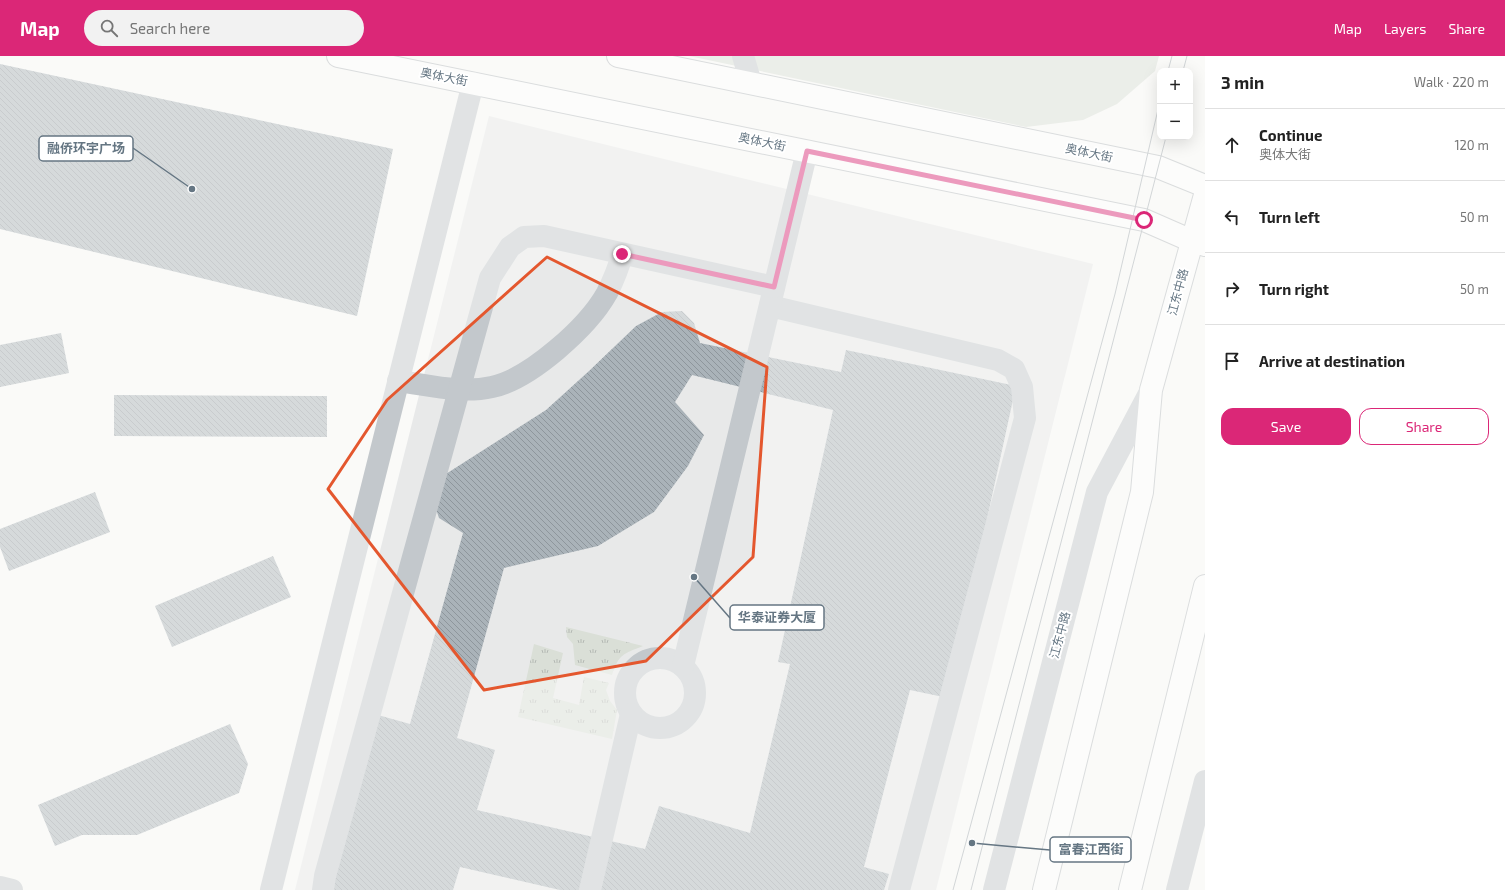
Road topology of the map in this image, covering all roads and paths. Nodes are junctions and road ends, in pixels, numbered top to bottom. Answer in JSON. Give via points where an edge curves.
{"nodes":[{"id":1,"x":338,"y":56,"type":"edge"},
{"id":2,"x":618,"y":56,"type":"edge"},
{"id":3,"x":742,"y":56,"type":"edge"},
{"id":4,"x":472,"y":83,"type":"junction"},
{"id":5,"x":751,"y":83,"type":"junction"},
{"id":6,"x":807,"y":151,"type":"junction"},
{"id":7,"x":1205,"y":186,"type":"edge"},
{"id":8,"x":1205,"y":195,"type":"edge"},
{"id":9,"x":1198,"y":243,"type":"edge"},
{"id":10,"x":622,"y":254,"type":"junction"},
{"id":11,"x":772,"y":296,"type":"junction"},
{"id":12,"x":398,"y":381,"type":"junction"},
{"id":13,"x":459,"y":390,"type":"junction"},
{"id":14,"x":1151,"y":390,"type":"junction"},
{"id":15,"x":1205,"y":586,"type":"edge"},
{"id":16,"x":683,"y":666,"type":"junction"},
{"id":17,"x":631,"y":714,"type":"junction"},
{"id":18,"x":1205,"y":781,"type":"edge"},
{"id":19,"x":0,"y":887,"type":"edge"},
{"id":20,"x":12,"y":890,"type":"edge"},
{"id":21,"x":271,"y":890,"type":"edge"},
{"id":22,"x":323,"y":890,"type":"edge"},
{"id":23,"x":590,"y":890,"type":"edge"},
{"id":24,"x":899,"y":890,"type":"edge"},
{"id":25,"x":994,"y":890,"type":"edge"},
{"id":26,"x":1044,"y":890,"type":"edge"},
{"id":27,"x":1130,"y":890,"type":"edge"},
{"id":28,"x":1177,"y":890,"type":"edge"}],
"edges":[{"from":1,"to":4,"type":"main road","name":"奥体大街"},
{"from":2,"to":5,"type":"main road","name":"奥体大街"},
{"from":3,"to":5,"type":"street"},
{"from":4,"to":6,"type":"main road","name":"奥体大街"},
{"from":4,"to":12,"type":"street"},
{"from":5,"to":7,"type":"main road","name":"奥体大街","via":[[1158,167]]},
{"from":6,"to":9,"type":"main road","name":"奥体大街","via":[[1144,220]]},
{"from":6,"to":11,"type":"street"},
{"from":8,"to":9,"type":"main road","name":"江东中路"},
{"from":9,"to":14,"type":"main road","name":"江东中路"},
{"from":10,"to":11,"type":"street"},
{"from":10,"to":13,"type":"street","via":[[619,267],[606,294],[582,326],[547,358],[519,377],[492,387]]},
{"from":10,"to":13,"type":"street","via":[[544,236],[524,237],[510,247],[490,278]]},
{"from":11,"to":16,"type":"street"},
{"from":11,"to":24,"type":"street","via":[[998,360],[1014,369],[1022,386],[1025,418]]},
{"from":12,"to":13,"type":"street"},
{"from":12,"to":21,"type":"street"},
{"from":13,"to":22,"type":"street"},
{"from":14,"to":25,"type":"street","name":"江东中路","via":[[1097,492]]},
{"from":14,"to":26,"type":"main road","name":"江东中路","via":[[1142,492]]},
{"from":15,"to":27,"type":"main road"},
{"from":16,"to":17,"type":"street","via":[[661,658],[650,659],[640,664],[626,682],[624,693]]},
{"from":16,"to":17,"type":"street","via":[[691,675],[695,686],[692,710],[684,719],[674,726],[663,729],[650,727]]},
{"from":17,"to":23,"type":"street"},
{"from":18,"to":28,"type":"street"},
{"from":19,"to":20,"type":"street"}]}
